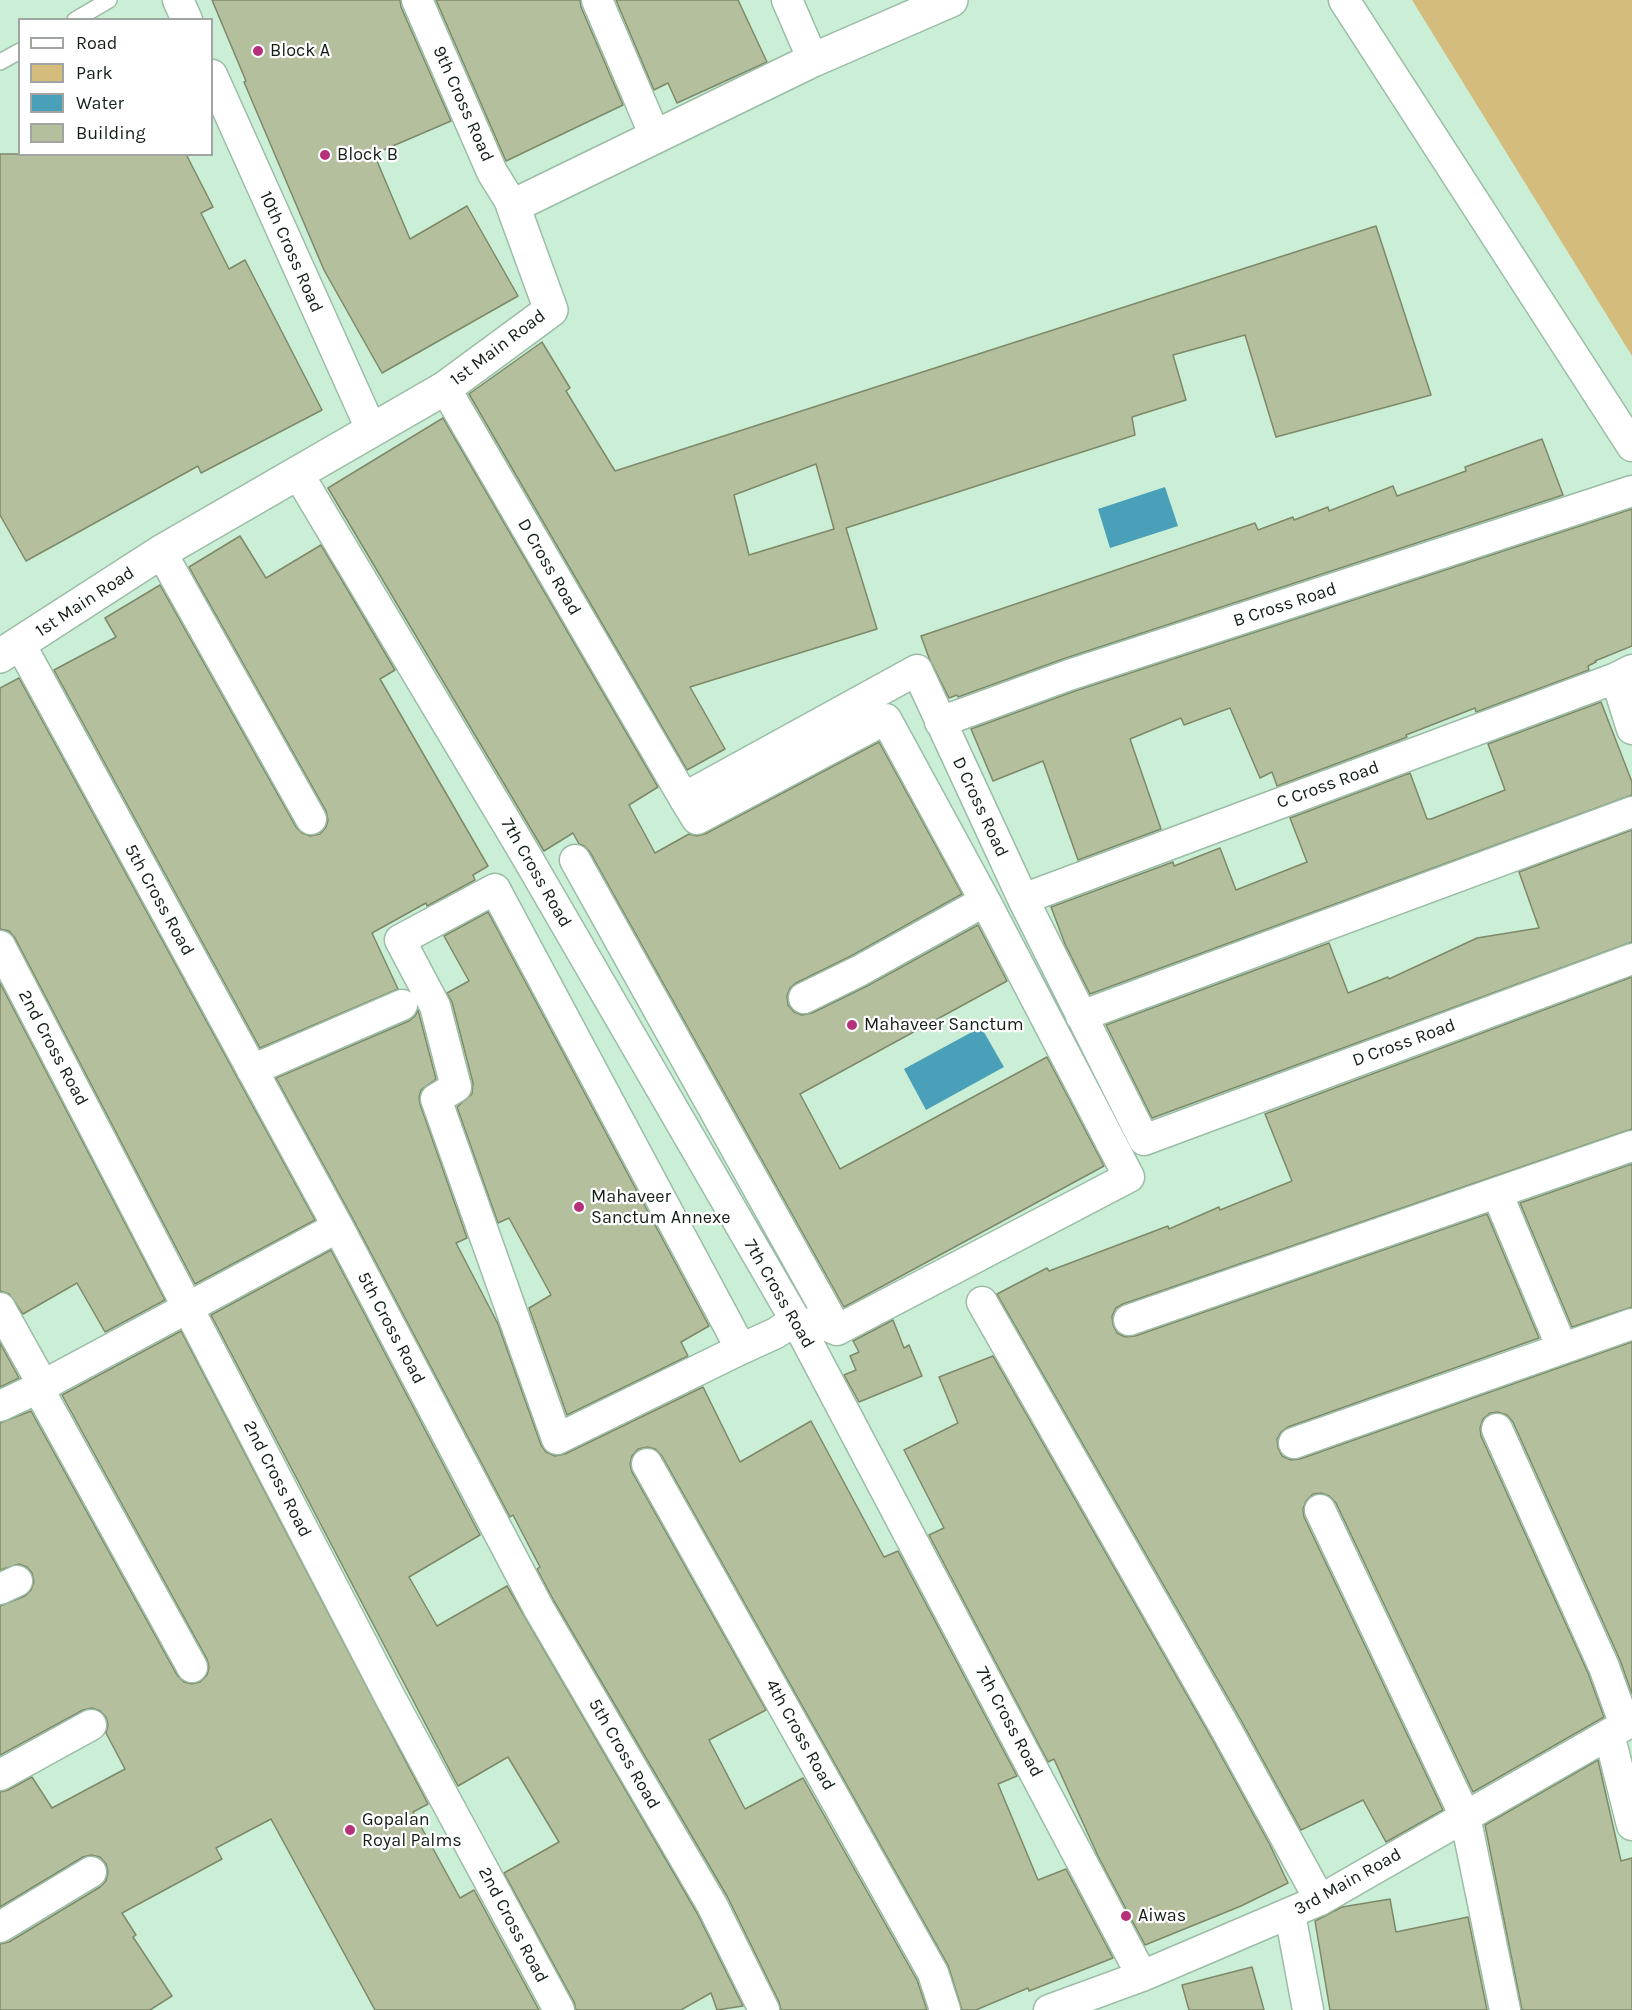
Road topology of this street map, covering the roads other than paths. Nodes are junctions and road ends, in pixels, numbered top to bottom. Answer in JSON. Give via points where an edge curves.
{"nodes":[{"id":1,"x":109,"y":0,"type":"edge"},
{"id":2,"x":178,"y":0,"type":"edge"},
{"id":3,"x":417,"y":0,"type":"edge"},
{"id":4,"x":597,"y":0,"type":"edge"},
{"id":5,"x":787,"y":0,"type":"edge"},
{"id":6,"x":951,"y":0,"type":"edge"},
{"id":7,"x":1344,"y":0,"type":"edge"},
{"id":8,"x":78,"y":18,"type":"edge"},
{"id":9,"x":185,"y":18,"type":"edge"},
{"id":10,"x":18,"y":52,"type":"edge"},
{"id":11,"x":813,"y":60,"type":"junction"},
{"id":12,"x":0,"y":62,"type":"edge"},
{"id":13,"x":213,"y":77,"type":"edge"},
{"id":14,"x":655,"y":136,"type":"junction"},
{"id":15,"x":513,"y":206,"type":"junction"},
{"id":16,"x":445,"y":388,"type":"junction"},
{"id":17,"x":371,"y":429,"type":"junction"},
{"id":18,"x":1632,"y":446,"type":"edge"},
{"id":19,"x":297,"y":472,"type":"junction"},
{"id":20,"x":1632,"y":491,"type":"edge"},
{"id":21,"x":161,"y":552,"type":"junction"},
{"id":22,"x":10,"y":650,"type":"edge"},
{"id":23,"x":1624,"y":674,"type":"edge"},
{"id":24,"x":940,"y":722,"type":"junction"},
{"id":25,"x":1632,"y":729,"type":"edge"},
{"id":26,"x":684,"y":798,"type":"junction"},
{"id":27,"x":1632,"y":812,"type":"edge"},
{"id":28,"x":311,"y":819,"type":"dead end"},
{"id":29,"x":575,"y":860,"type":"dead end"},
{"id":30,"x":1023,"y":899,"type":"junction"},
{"id":31,"x":985,"y":901,"type":"junction"},
{"id":32,"x":0,"y":946,"type":"edge"},
{"id":33,"x":1632,"y":959,"type":"edge"},
{"id":34,"x":804,"y":998,"type":"dead end"},
{"id":35,"x":402,"y":1005,"type":"dead end"},
{"id":36,"x":1081,"y":1016,"type":"junction"},
{"id":37,"x":252,"y":1070,"type":"junction"},
{"id":38,"x":1632,"y":1146,"type":"edge"},
{"id":39,"x":1497,"y":1193,"type":"junction"},
{"id":40,"x":338,"y":1227,"type":"junction"},
{"id":41,"x":982,"y":1302,"type":"dead end"},
{"id":42,"x":188,"y":1307,"type":"junction"},
{"id":43,"x":0,"y":1308,"type":"edge"},
{"id":44,"x":1129,"y":1320,"type":"dead end"},
{"id":45,"x":797,"y":1324,"type":"junction"},
{"id":46,"x":1632,"y":1324,"type":"edge"},
{"id":47,"x":837,"y":1330,"type":"junction"},
{"id":48,"x":1562,"y":1348,"type":"junction"},
{"id":49,"x":741,"y":1349,"type":"junction"},
{"id":50,"x":40,"y":1387,"type":"junction"},
{"id":51,"x":0,"y":1406,"type":"edge"},
{"id":52,"x":1497,"y":1429,"type":"dead end"},
{"id":53,"x":1294,"y":1443,"type":"dead end"},
{"id":54,"x":647,"y":1464,"type":"dead end"},
{"id":55,"x":1320,"y":1510,"type":"dead end"},
{"id":56,"x":192,"y":1667,"type":"dead end"},
{"id":57,"x":91,"y":1725,"type":"dead end"},
{"id":58,"x":1622,"y":1727,"type":"edge"},
{"id":59,"x":0,"y":1775,"type":"edge"},
{"id":60,"x":1465,"y":1816,"type":"junction"},
{"id":61,"x":1632,"y":1825,"type":"edge"},
{"id":62,"x":91,"y":1872,"type":"dead end"},
{"id":63,"x":1320,"y":1900,"type":"junction"},
{"id":64,"x":1290,"y":1914,"type":"junction"},
{"id":65,"x":0,"y":1927,"type":"edge"},
{"id":66,"x":1142,"y":1976,"type":"junction"},
{"id":67,"x":1084,"y":2004,"type":"edge"},
{"id":68,"x":559,"y":2010,"type":"edge"},
{"id":69,"x":764,"y":2010,"type":"edge"},
{"id":70,"x":945,"y":2010,"type":"edge"},
{"id":71,"x":1049,"y":2010,"type":"edge"},
{"id":72,"x":1308,"y":2010,"type":"edge"},
{"id":73,"x":1505,"y":2010,"type":"edge"}],
"edges":[{"from":1,"to":8,"type":"lane"},
{"from":2,"to":9,"type":"street"},
{"from":3,"to":15,"type":"street","name":"9th Cross Road","via":[[492,172]]},
{"from":4,"to":14,"type":"street"},
{"from":5,"to":11,"type":"street"},
{"from":6,"to":11,"type":"street"},
{"from":7,"to":18,"type":"street"},
{"from":10,"to":12,"type":"lane"},
{"from":11,"to":14,"type":"street"},
{"from":13,"to":17,"type":"street","name":"10th Cross Road"},
{"from":14,"to":15,"type":"street"},
{"from":15,"to":16,"type":"street","name":"1st Main Road","via":[[551,310]]},
{"from":16,"to":17,"type":"street","name":"1st Main Road"},
{"from":16,"to":26,"type":"street","name":"D Cross Road"},
{"from":17,"to":19,"type":"street","name":"1st Main Road"},
{"from":19,"to":21,"type":"street","name":"1st Main Road"},
{"from":19,"to":45,"type":"street","name":"7th Cross Road","via":[[524,852]]},
{"from":20,"to":24,"type":"street","name":"B Cross Road","via":[[1092,668]]},
{"from":21,"to":22,"type":"street","name":"1st Main Road"},
{"from":21,"to":28,"type":"street"},
{"from":22,"to":37,"type":"street","name":"5th Cross Road"},
{"from":23,"to":25,"type":"street"},
{"from":23,"to":30,"type":"street","name":"C Cross Road"},
{"from":24,"to":26,"type":"street","name":"D Cross Road","via":[[917,670]]},
{"from":24,"to":30,"type":"street","name":"D Cross Road"},
{"from":26,"to":31,"type":"street","via":[[698,819],[886,719]]},
{"from":27,"to":36,"type":"street"},
{"from":29,"to":47,"type":"street"},
{"from":30,"to":36,"type":"street","name":"D Cross Road"},
{"from":31,"to":34,"type":"street"},
{"from":31,"to":47,"type":"street","via":[[1129,1177]]},
{"from":32,"to":42,"type":"street","name":"2nd Cross Road"},
{"from":33,"to":36,"type":"street","name":"D Cross Road","via":[[1144,1140]]},
{"from":35,"to":37,"type":"street"},
{"from":37,"to":40,"type":"street","name":"5th Cross Road"},
{"from":38,"to":39,"type":"street"},
{"from":39,"to":44,"type":"street"},
{"from":39,"to":48,"type":"street"},
{"from":40,"to":42,"type":"street"},
{"from":40,"to":69,"type":"street","name":"5th Cross Road","via":[[539,1609],[712,1905]]},
{"from":41,"to":63,"type":"street"},
{"from":42,"to":50,"type":"street"},
{"from":42,"to":68,"type":"street","name":"2nd Cross Road","via":[[391,1699]]},
{"from":43,"to":50,"type":"street"},
{"from":45,"to":47,"type":"street","via":[[816,1321]]},
{"from":45,"to":49,"type":"street"},
{"from":45,"to":66,"type":"street","name":"7th Cross Road"},
{"from":46,"to":48,"type":"street"},
{"from":48,"to":53,"type":"street"},
{"from":49,"to":49,"type":"street","via":[[557,1438],[436,1099],[456,1087],[435,1006],[400,940],[495,889]]},
{"from":50,"to":51,"type":"street"},
{"from":50,"to":56,"type":"street"},
{"from":52,"to":58,"type":"street","via":[[1604,1667]]},
{"from":54,"to":70,"type":"street","name":"4th Cross Road","via":[[933,1973]]},
{"from":55,"to":60,"type":"street"},
{"from":57,"to":59,"type":"street"},
{"from":58,"to":60,"type":"street","name":"3rd Main Road"},
{"from":58,"to":61,"type":"street"},
{"from":60,"to":63,"type":"street","name":"3rd Main Road"},
{"from":60,"to":73,"type":"street"},
{"from":62,"to":65,"type":"street"},
{"from":63,"to":64,"type":"street","name":"3rd Main Road"},
{"from":64,"to":66,"type":"street","name":"3rd Main Road"},
{"from":64,"to":72,"type":"street"},
{"from":66,"to":67,"type":"street","name":"3rd Main Road"},
{"from":67,"to":71,"type":"street","name":"3rd Main Road"}]}
